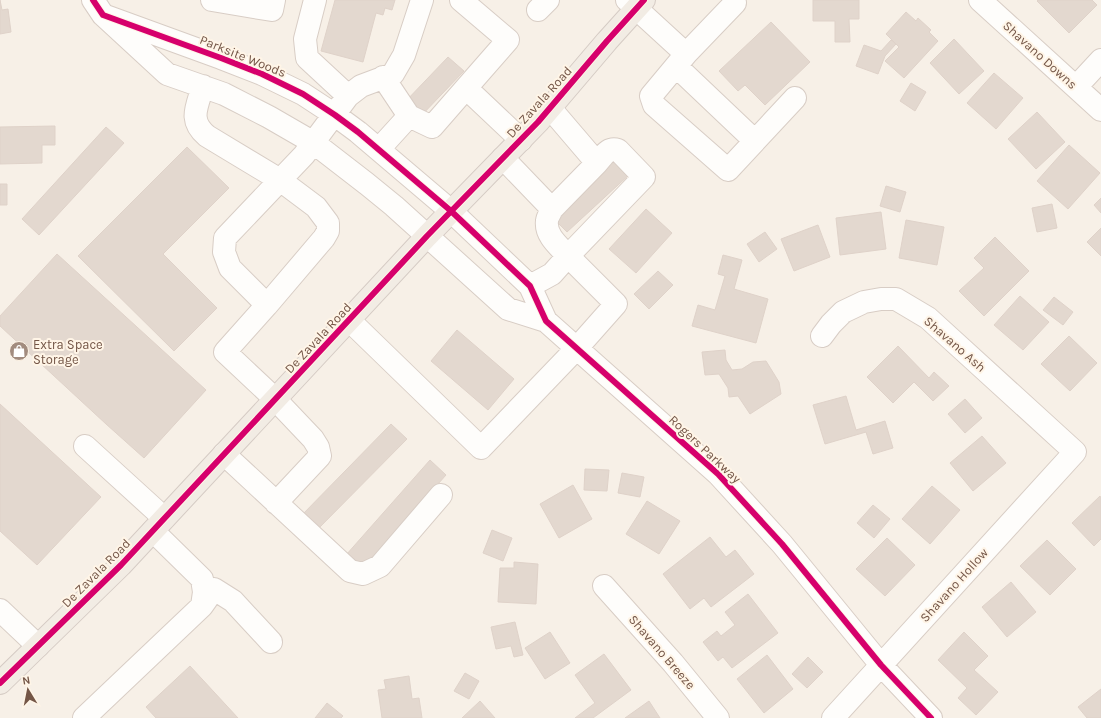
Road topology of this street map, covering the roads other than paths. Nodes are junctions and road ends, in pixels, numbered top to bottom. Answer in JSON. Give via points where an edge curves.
{"nodes":[{"id":1,"x":212,"y":0,"type":"edge"},
{"id":2,"x":274,"y":0,"type":"edge"},
{"id":3,"x":315,"y":0,"type":"edge"},
{"id":4,"x":422,"y":0,"type":"edge"},
{"id":5,"x":461,"y":0,"type":"edge"},
{"id":6,"x":980,"y":0,"type":"edge"},
{"id":7,"x":635,"y":3,"type":"edge"},
{"id":8,"x":735,"y":3,"type":"dead end"},
{"id":9,"x":100,"y":6,"type":"edge"},
{"id":10,"x":681,"y":60,"type":"junction"},
{"id":11,"x":1101,"y":60,"type":"edge"},
{"id":12,"x":383,"y":77,"type":"junction"},
{"id":13,"x":203,"y":86,"type":"junction"},
{"id":14,"x":466,"y":88,"type":"junction"},
{"id":15,"x":1076,"y":88,"type":"junction"},
{"id":16,"x":348,"y":96,"type":"junction"},
{"id":17,"x":795,"y":98,"type":"dead end"},
{"id":18,"x":550,"y":108,"type":"junction"},
{"id":19,"x":1101,"y":110,"type":"edge"},
{"id":20,"x":335,"y":115,"type":"junction"},
{"id":21,"x":409,"y":116,"type":"junction"},
{"id":22,"x":521,"y":140,"type":"junction"},
{"id":23,"x":754,"y":141,"type":"junction"},
{"id":24,"x":314,"y":143,"type":"junction"},
{"id":25,"x":379,"y":149,"type":"junction"},
{"id":26,"x":503,"y":158,"type":"junction"},
{"id":27,"x":597,"y":163,"type":"junction"},
{"id":28,"x":280,"y":180,"type":"junction"},
{"id":29,"x":552,"y":209,"type":"junction"},
{"id":30,"x":451,"y":211,"type":"junction"},
{"id":31,"x":427,"y":236,"type":"junction"},
{"id":32,"x":568,"y":256,"type":"junction"},
{"id":33,"x":530,"y":286,"type":"junction"},
{"id":34,"x":267,"y":305,"type":"junction"},
{"id":35,"x":349,"y":320,"type":"junction"},
{"id":36,"x":546,"y":321,"type":"junction"},
{"id":37,"x":822,"y":336,"type":"dead end"},
{"id":38,"x":577,"y":348,"type":"junction"},
{"id":39,"x":275,"y":400,"type":"junction"},
{"id":40,"x":85,"y":446,"type":"dead end"},
{"id":41,"x":1075,"y":452,"type":"joint"},
{"id":42,"x":224,"y":454,"type":"junction"},
{"id":43,"x":441,"y":496,"type":"dead end"},
{"id":44,"x":276,"y":504,"type":"junction"},
{"id":45,"x":158,"y":524,"type":"junction"},
{"id":46,"x":604,"y":586,"type":"dead end"},
{"id":47,"x":202,"y":606,"type":"junction"},
{"id":48,"x":0,"y":610,"type":"edge"},
{"id":49,"x":271,"y":642,"type":"dead end"},
{"id":50,"x":38,"y":646,"type":"junction"},
{"id":51,"x":881,"y":665,"type":"junction"},
{"id":52,"x":0,"y":683,"type":"edge"},
{"id":53,"x":84,"y":718,"type":"edge"},
{"id":54,"x":718,"y":718,"type":"edge"},
{"id":55,"x":833,"y":718,"type":"edge"},
{"id":56,"x":931,"y":718,"type":"edge"}],
"edges":[{"from":1,"to":2,"type":"street","via":[[272,10]]},
{"from":3,"to":16,"type":"street","via":[[305,39],[307,58]]},
{"from":4,"to":12,"type":"street","via":[[404,55],[393,74]]},
{"from":5,"to":14,"type":"street","via":[[508,40]]},
{"from":6,"to":15,"type":"street","name":"Shavano Downs"},
{"from":7,"to":10,"type":"street"},
{"from":7,"to":18,"type":"main road","name":"De Zavala Road"},
{"from":8,"to":10,"type":"street"},
{"from":9,"to":13,"type":"street","name":"Parksite Woods","via":[[167,74]]},
{"from":9,"to":20,"type":"street","name":"Parksite Woods","via":[[262,74],[303,94]]},
{"from":10,"to":23,"type":"street"},
{"from":10,"to":23,"type":"street","via":[[651,96],[654,106],[728,170]]},
{"from":11,"to":15,"type":"street"},
{"from":12,"to":16,"type":"street","via":[[361,86]]},
{"from":12,"to":21,"type":"street"},
{"from":13,"to":24,"type":"street","name":"Parksite Woods","via":[[269,117]]},
{"from":13,"to":28,"type":"street","via":[[195,112],[200,130]]},
{"from":14,"to":21,"type":"street","via":[[432,127]]},
{"from":14,"to":22,"type":"street"},
{"from":15,"to":19,"type":"street","name":"Shavano Downs"},
{"from":16,"to":20,"type":"street"},
{"from":17,"to":23,"type":"street"},
{"from":18,"to":22,"type":"main road","name":"De Zavala Road"},
{"from":18,"to":27,"type":"street"},
{"from":20,"to":24,"type":"street"},
{"from":20,"to":25,"type":"street","name":"Parksite Woods"},
{"from":21,"to":25,"type":"street"},
{"from":22,"to":26,"type":"main road","name":"De Zavala Road"},
{"from":24,"to":28,"type":"street"},
{"from":24,"to":31,"type":"street","name":"Parksite Woods","via":[[367,184]]},
{"from":25,"to":30,"type":"street","name":"Parksite Woods"},
{"from":26,"to":29,"type":"street"},
{"from":26,"to":30,"type":"main road","name":"De Zavala Road"},
{"from":27,"to":29,"type":"street"},
{"from":27,"to":32,"type":"street","via":[[608,151],[618,150],[644,177]]},
{"from":28,"to":34,"type":"street","via":[[225,238],[224,252],[230,268]]},
{"from":28,"to":34,"type":"street","via":[[316,207],[328,223],[328,231]]},
{"from":29,"to":32,"type":"street","via":[[547,221],[548,232]]},
{"from":30,"to":31,"type":"main road","name":"De Zavala Road"},
{"from":30,"to":33,"type":"street","name":"Rogers Parkway"},
{"from":31,"to":35,"type":"main road","name":"De Zavala Road"},
{"from":31,"to":36,"type":"street","name":"Rogers Parkway","via":[[508,309]]},
{"from":32,"to":33,"type":"street","via":[[552,274]]},
{"from":32,"to":38,"type":"street","via":[[616,304]]},
{"from":33,"to":36,"type":"street","name":"Rogers Parkway"},
{"from":34,"to":39,"type":"street","via":[[225,352]]},
{"from":35,"to":38,"type":"street","via":[[481,448]]},
{"from":35,"to":39,"type":"main road","name":"De Zavala Road"},
{"from":36,"to":38,"type":"street","name":"Rogers Parkway"},
{"from":37,"to":41,"type":"street","name":"Shavano Ash","via":[[844,312],[864,302],[896,300],[928,318]]},
{"from":38,"to":51,"type":"street","name":"Rogers Parkway","via":[[718,474],[782,544]]},
{"from":39,"to":42,"type":"main road","name":"De Zavala Road"},
{"from":39,"to":44,"type":"street","via":[[313,439],[320,456]]},
{"from":40,"to":45,"type":"street"},
{"from":41,"to":51,"type":"street","name":"Shavano Hollow"},
{"from":42,"to":44,"type":"street"},
{"from":42,"to":45,"type":"main road","name":"De Zavala Road"},
{"from":43,"to":44,"type":"street","via":[[380,566],[363,574],[350,571]]},
{"from":45,"to":47,"type":"street","via":[[202,579]]},
{"from":45,"to":50,"type":"main road","name":"De Zavala Road","via":[[121,565]]},
{"from":46,"to":54,"type":"street","name":"Shavano Breeze"},
{"from":47,"to":49,"type":"street","via":[[214,589],[233,601]]},
{"from":47,"to":53,"type":"street"},
{"from":48,"to":50,"type":"street"},
{"from":50,"to":52,"type":"main road","name":"De Zavala Road"},
{"from":51,"to":55,"type":"street","name":"Shavano Hollow"},
{"from":51,"to":56,"type":"street","name":"Rogers Parkway"}]}
